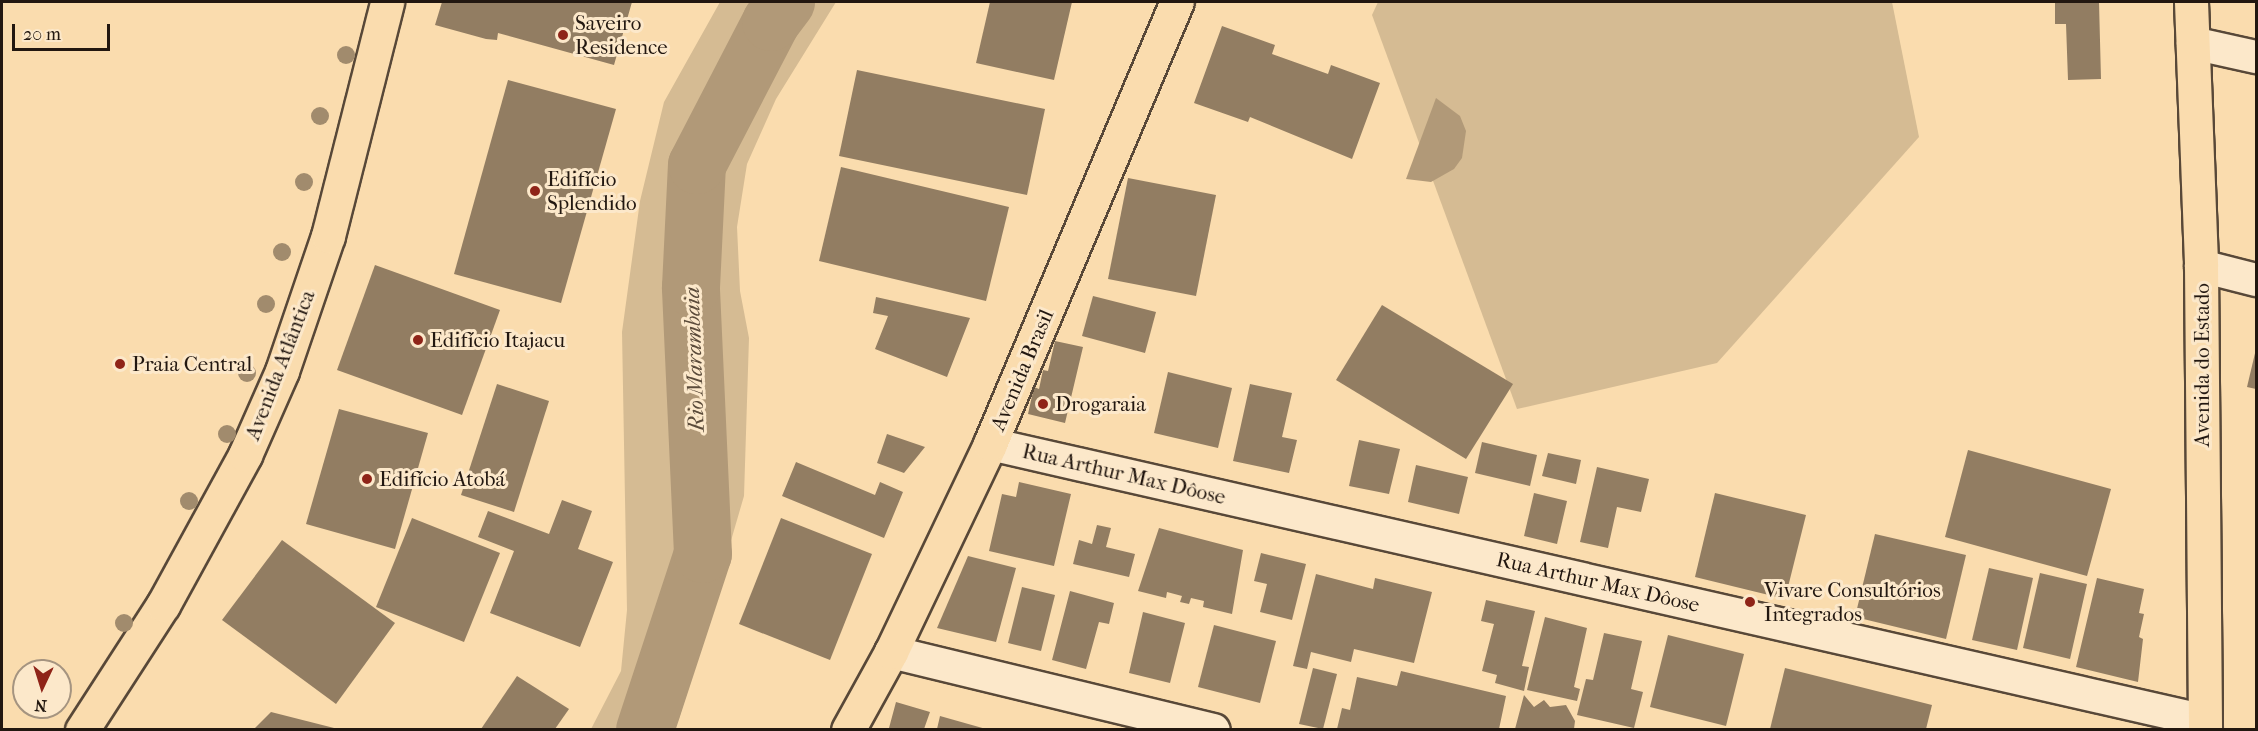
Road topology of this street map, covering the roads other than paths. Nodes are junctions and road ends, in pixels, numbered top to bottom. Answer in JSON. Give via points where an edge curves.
{"nodes":[{"id":1,"x":387,"y":2,"type":"edge"},
{"id":2,"x":1177,"y":2,"type":"edge"},
{"id":3,"x":2191,"y":2,"type":"edge"},
{"id":4,"x":2193,"y":43,"type":"junction"},
{"id":5,"x":2256,"y":57,"type":"edge"},
{"id":6,"x":2201,"y":266,"type":"junction"},
{"id":7,"x":2256,"y":280,"type":"edge"},
{"id":8,"x":990,"y":444,"type":"junction"},
{"id":9,"x":891,"y":652,"type":"junction"},
{"id":10,"x":2205,"y":725,"type":"edge"},
{"id":11,"x":82,"y":729,"type":"edge"},
{"id":12,"x":848,"y":729,"type":"edge"},
{"id":13,"x":1214,"y":729,"type":"edge"}],
"edges":[{"from":1,"to":11,"type":"main road","name":"Avenida Atlântica","via":[[328,236],[282,371],[245,455],[163,605]]},
{"from":2,"to":8,"type":"main road","name":"Avenida Brasil"},
{"from":3,"to":4,"type":"main road","name":"Avenida do Estado"},
{"from":4,"to":5,"type":"street"},
{"from":4,"to":6,"type":"main road","name":"Avenida do Estado"},
{"from":6,"to":7,"type":"street"},
{"from":6,"to":10,"type":"main road","name":"Avenida do Estado"},
{"from":8,"to":9,"type":"main road","name":"Avenida Brasil"},
{"from":8,"to":10,"type":"street","name":"Rua Arthur Max Dôose"},
{"from":9,"to":12,"type":"main road","name":"Avenida Brasil"},
{"from":9,"to":13,"type":"street"}]}
